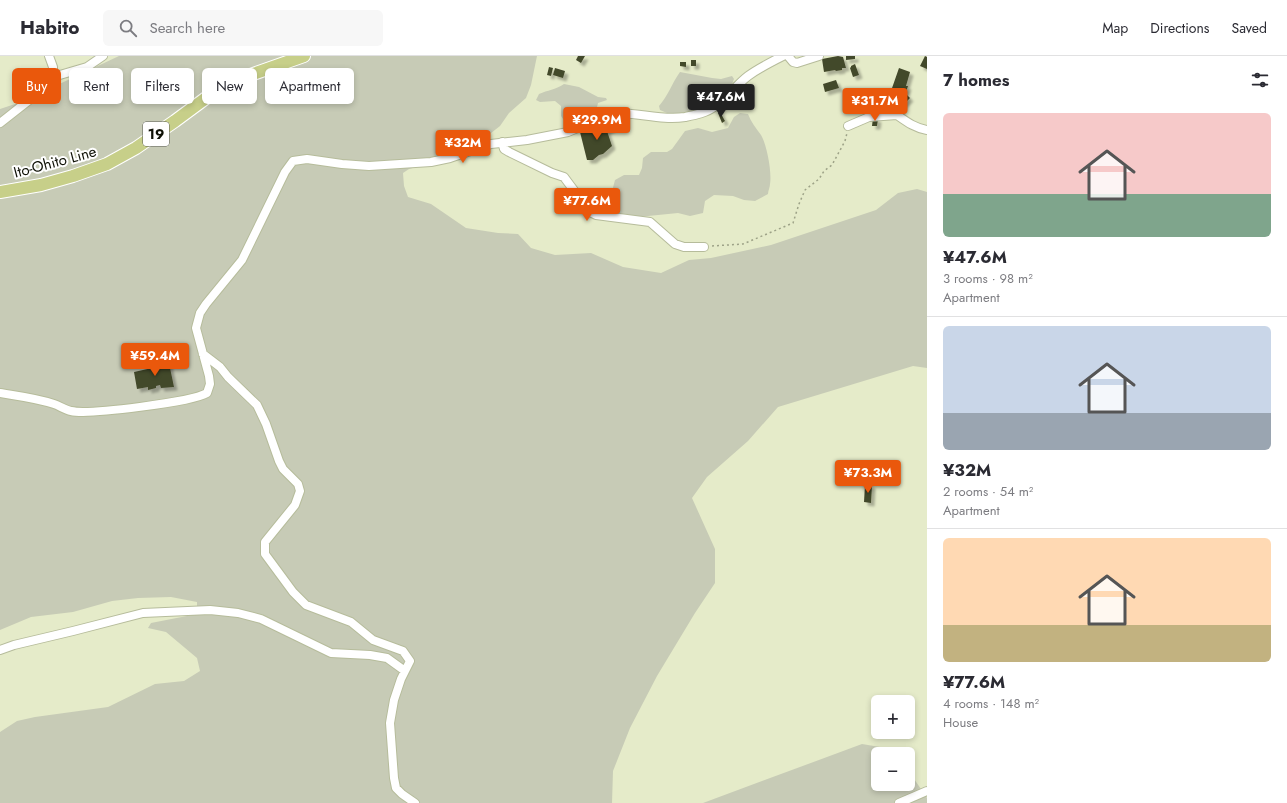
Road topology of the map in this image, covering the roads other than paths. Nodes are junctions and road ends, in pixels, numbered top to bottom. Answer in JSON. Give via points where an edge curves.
{"nodes":[{"id":1,"x":48,"y":56,"type":"edge"},
{"id":2,"x":103,"y":56,"type":"edge"},
{"id":3,"x":304,"y":56,"type":"edge"},
{"id":4,"x":783,"y":56,"type":"edge"},
{"id":5,"x":788,"y":56,"type":"edge"},
{"id":6,"x":819,"y":56,"type":"edge"},
{"id":7,"x":52,"y":68,"type":"edge"},
{"id":8,"x":61,"y":75,"type":"edge"},
{"id":9,"x":24,"y":104,"type":"edge"},
{"id":10,"x":0,"y":123,"type":"edge"},
{"id":11,"x":848,"y":126,"type":"road end"},
{"id":12,"x":927,"y":130,"type":"edge"},
{"id":13,"x":502,"y":142,"type":"junction"},
{"id":14,"x":0,"y":192,"type":"edge"},
{"id":15,"x":704,"y":247,"type":"road end"},
{"id":16,"x":203,"y":354,"type":"junction"},
{"id":17,"x":0,"y":393,"type":"edge"},
{"id":18,"x":0,"y":650,"type":"edge"},
{"id":19,"x":405,"y":671,"type":"junction"},
{"id":20,"x":927,"y":791,"type":"edge"},
{"id":21,"x":415,"y":803,"type":"edge"},
{"id":22,"x":899,"y":803,"type":"edge"}],
"edges":[{"from":1,"to":7,"type":"street"},
{"from":2,"to":8,"type":"street","via":[[87,67]]},
{"from":3,"to":14,"type":"main road","name":"Ito-Ohito Line","number":"19","via":[[225,84],[142,143],[107,164],[41,185]]},
{"from":4,"to":13,"type":"street","via":[[756,70],[706,112],[676,118],[614,113],[568,132]]},
{"from":5,"to":6,"type":"street","via":[[797,63]]},
{"from":9,"to":10,"type":"street"},
{"from":11,"to":12,"type":"street","via":[[869,117],[898,115],[918,128]]},
{"from":13,"to":15,"type":"street","via":[[504,149],[509,152],[564,177],[590,212],[650,222],[675,244],[684,247]]},
{"from":13,"to":16,"type":"street","via":[[431,162],[369,166],[307,159],[293,161],[285,172],[242,260],[200,313],[196,328]]},
{"from":16,"to":17,"type":"street","via":[[209,376],[209,389],[207,393],[190,399],[95,411],[71,411],[55,404]]},
{"from":16,"to":19,"type":"street","via":[[257,405],[283,469],[298,484],[300,491],[295,505],[265,542],[265,554],[306,606],[350,622],[373,640],[403,651],[410,661]]},
{"from":18,"to":19,"type":"street","via":[[143,613],[210,610],[261,619],[331,653],[387,658]]},
{"from":19,"to":21,"type":"street","via":[[391,712],[394,778],[396,788]]},
{"from":20,"to":22,"type":"street"}]}
